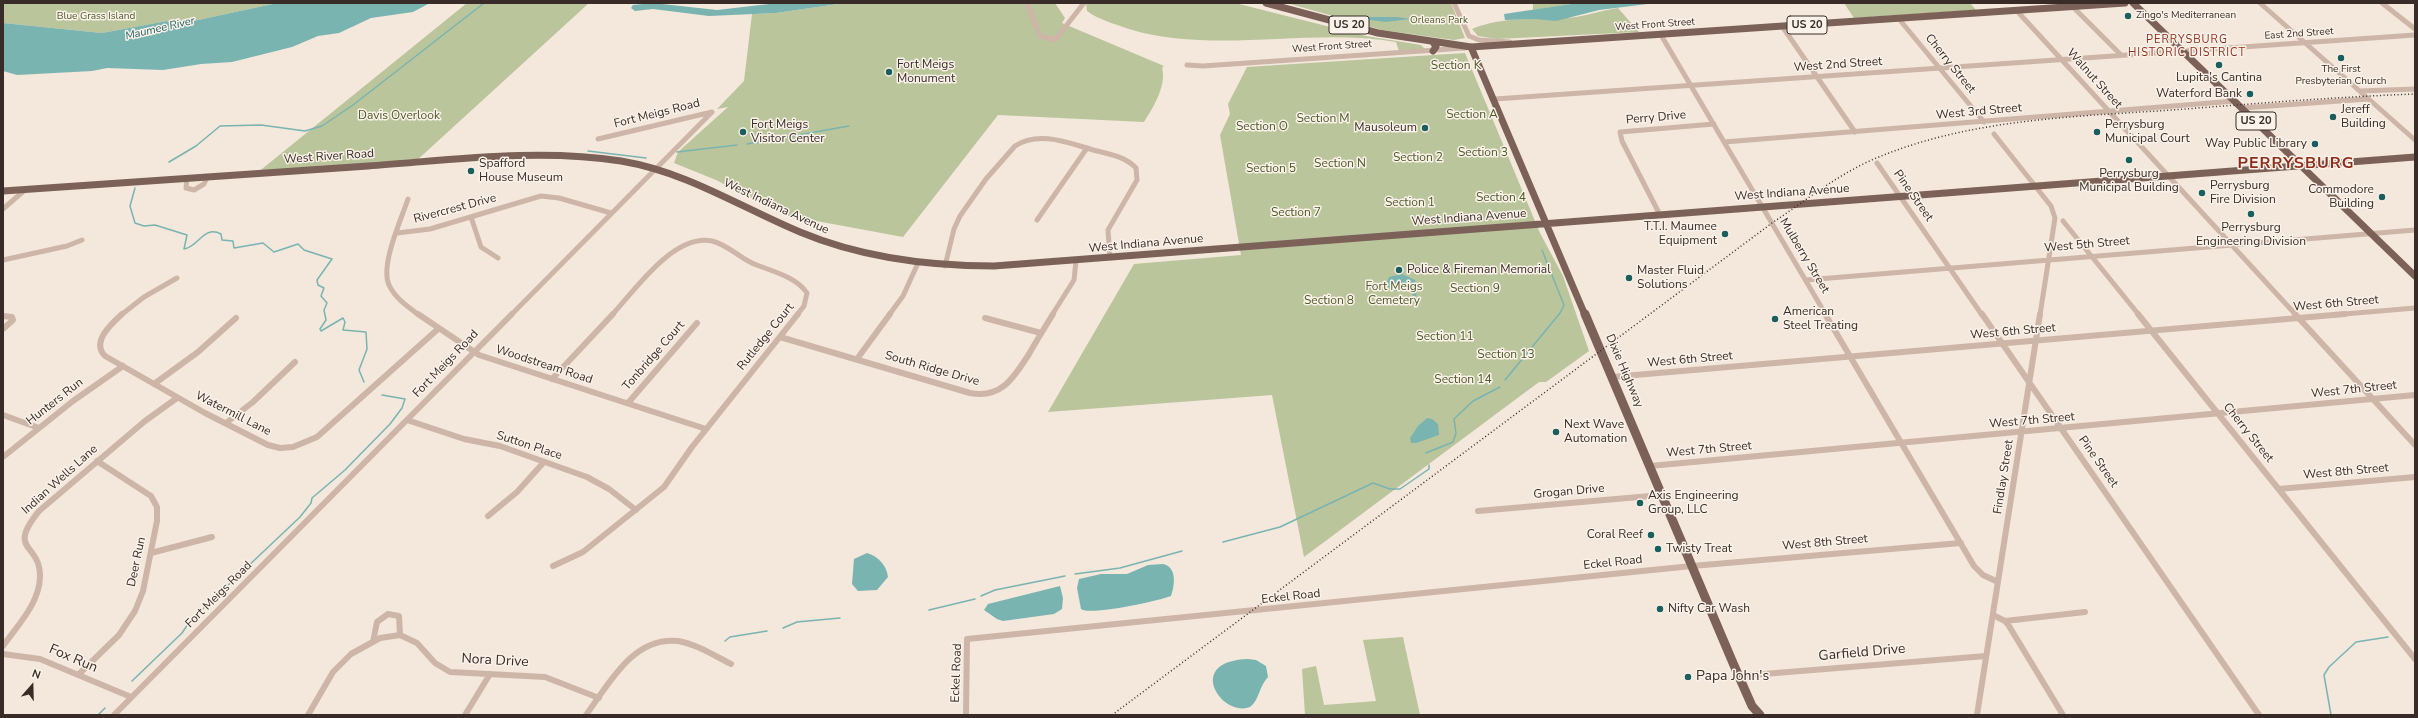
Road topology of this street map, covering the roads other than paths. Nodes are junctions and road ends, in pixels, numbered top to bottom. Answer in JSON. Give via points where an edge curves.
{"nodes":[{"id":1,"x":1028,"y":3,"type":"edge"},
{"id":2,"x":1084,"y":3,"type":"edge"},
{"id":3,"x":1266,"y":3,"type":"edge"},
{"id":4,"x":1454,"y":3,"type":"edge"},
{"id":5,"x":2114,"y":3,"type":"edge"},
{"id":6,"x":2125,"y":3,"type":"edge"},
{"id":7,"x":2133,"y":3,"type":"edge"},
{"id":8,"x":2260,"y":3,"type":"edge"},
{"id":9,"x":2382,"y":3,"type":"edge"},
{"id":10,"x":2073,"y":7,"type":"junction"},
{"id":11,"x":2016,"y":11,"type":"junction"},
{"id":12,"x":1900,"y":19,"type":"junction"},
{"id":13,"x":1782,"y":26,"type":"junction"},
{"id":14,"x":2415,"y":29,"type":"edge"},
{"id":15,"x":1661,"y":35,"type":"junction"},
{"id":16,"x":2415,"y":35,"type":"edge"},
{"id":17,"x":1433,"y":42,"type":"junction"},
{"id":18,"x":2305,"y":43,"type":"junction"},
{"id":19,"x":1516,"y":44,"type":"junction"},
{"id":20,"x":1471,"y":47,"type":"junction"},
{"id":21,"x":1433,"y":51,"type":"junction"},
{"id":22,"x":2184,"y":51,"type":"junction"},
{"id":23,"x":2121,"y":55,"type":"junction"},
{"id":24,"x":2061,"y":59,"type":"junction"},
{"id":25,"x":1187,"y":65,"type":"dead end"},
{"id":26,"x":1939,"y":68,"type":"junction"},
{"id":27,"x":1816,"y":77,"type":"junction"},
{"id":28,"x":1690,"y":85,"type":"junction"},
{"id":29,"x":2415,"y":89,"type":"edge"},
{"id":30,"x":2360,"y":91,"type":"junction"},
{"id":31,"x":1494,"y":99,"type":"junction"},
{"id":32,"x":2368,"y":99,"type":"junction"},
{"id":33,"x":2235,"y":101,"type":"junction"},
{"id":34,"x":2242,"y":108,"type":"junction"},
{"id":35,"x":2108,"y":110,"type":"junction"},
{"id":36,"x":1984,"y":122,"type":"junction"},
{"id":37,"x":1714,"y":124,"type":"junction"},
{"id":38,"x":1855,"y":132,"type":"junction"},
{"id":39,"x":1994,"y":134,"type":"dead end"},
{"id":40,"x":598,"y":140,"type":"dead end"},
{"id":41,"x":2415,"y":140,"type":"edge"},
{"id":42,"x":1724,"y":142,"type":"junction"},
{"id":43,"x":1087,"y":148,"type":"junction"},
{"id":44,"x":2415,"y":157,"type":"edge"},
{"id":45,"x":1877,"y":163,"type":"dead end"},
{"id":46,"x":2302,"y":166,"type":"junction"},
{"id":47,"x":655,"y":168,"type":"junction"},
{"id":48,"x":208,"y":176,"type":"junction"},
{"id":49,"x":2168,"y":176,"type":"junction"},
{"id":50,"x":187,"y":178,"type":"junction"},
{"id":51,"x":2035,"y":186,"type":"junction"},
{"id":52,"x":26,"y":189,"type":"junction"},
{"id":53,"x":3,"y":191,"type":"edge"},
{"id":54,"x":1900,"y":196,"type":"junction"},
{"id":55,"x":408,"y":200,"type":"dead end"},
{"id":56,"x":1762,"y":206,"type":"junction"},
{"id":57,"x":3,"y":209,"type":"edge"},
{"id":58,"x":611,"y":213,"type":"junction"},
{"id":59,"x":1660,"y":214,"type":"junction"},
{"id":60,"x":471,"y":217,"type":"junction"},
{"id":61,"x":1037,"y":220,"type":"dead end"},
{"id":62,"x":2063,"y":221,"type":"dead end"},
{"id":63,"x":1547,"y":223,"type":"junction"},
{"id":64,"x":2415,"y":230,"type":"edge"},
{"id":65,"x":396,"y":233,"type":"junction"},
{"id":66,"x":2371,"y":233,"type":"junction"},
{"id":67,"x":82,"y":240,"type":"dead end"},
{"id":68,"x":2230,"y":244,"type":"junction"},
{"id":69,"x":2091,"y":256,"type":"junction"},
{"id":70,"x":498,"y":258,"type":"dead end"},
{"id":71,"x":1110,"y":258,"type":"junction"},
{"id":72,"x":3,"y":260,"type":"edge"},
{"id":73,"x":2047,"y":260,"type":"junction"},
{"id":74,"x":1076,"y":261,"type":"junction"},
{"id":75,"x":918,"y":263,"type":"junction"},
{"id":76,"x":945,"y":266,"type":"junction"},
{"id":77,"x":1949,"y":268,"type":"junction"},
{"id":78,"x":2415,"y":276,"type":"edge"},
{"id":79,"x":177,"y":278,"type":"dead end"},
{"id":80,"x":1806,"y":280,"type":"junction"},
{"id":81,"x":2415,"y":308,"type":"edge"},
{"id":82,"x":3,"y":316,"type":"edge"},
{"id":83,"x":236,"y":318,"type":"dead end"},
{"id":84,"x":985,"y":318,"type":"dead end"},
{"id":85,"x":2298,"y":318,"type":"junction"},
{"id":86,"x":697,"y":323,"type":"dead end"},
{"id":87,"x":3,"y":329,"type":"edge"},
{"id":88,"x":438,"y":329,"type":"junction"},
{"id":89,"x":2152,"y":331,"type":"junction"},
{"id":90,"x":1041,"y":333,"type":"junction"},
{"id":91,"x":780,"y":337,"type":"junction"},
{"id":92,"x":2036,"y":341,"type":"junction"},
{"id":93,"x":2003,"y":344,"type":"junction"},
{"id":94,"x":472,"y":352,"type":"junction"},
{"id":95,"x":1851,"y":356,"type":"junction"},
{"id":96,"x":857,"y":359,"type":"junction"},
{"id":97,"x":295,"y":362,"type":"dead end"},
{"id":98,"x":123,"y":366,"type":"junction"},
{"id":99,"x":1612,"y":377,"type":"junction"},
{"id":100,"x":552,"y":379,"type":"junction"},
{"id":101,"x":2030,"y":381,"type":"junction"},
{"id":102,"x":154,"y":384,"type":"junction"},
{"id":103,"x":2415,"y":395,"type":"edge"},
{"id":104,"x":177,"y":398,"type":"junction"},
{"id":105,"x":2372,"y":399,"type":"junction"},
{"id":106,"x":628,"y":404,"type":"junction"},
{"id":107,"x":3,"y":414,"type":"edge"},
{"id":108,"x":2219,"y":414,"type":"junction"},
{"id":109,"x":407,"y":420,"type":"junction"},
{"id":110,"x":226,"y":423,"type":"junction"},
{"id":111,"x":39,"y":428,"type":"junction"},
{"id":112,"x":706,"y":429,"type":"junction"},
{"id":113,"x":2062,"y":429,"type":"junction"},
{"id":114,"x":2022,"y":432,"type":"junction"},
{"id":115,"x":1902,"y":444,"type":"junction"},
{"id":116,"x":2415,"y":445,"type":"edge"},
{"id":117,"x":3,"y":457,"type":"edge"},
{"id":118,"x":97,"y":461,"type":"junction"},
{"id":119,"x":544,"y":462,"type":"junction"},
{"id":120,"x":1650,"y":466,"type":"junction"},
{"id":121,"x":2415,"y":476,"type":"edge"},
{"id":122,"x":2279,"y":489,"type":"junction"},
{"id":123,"x":1662,"y":494,"type":"junction"},
{"id":124,"x":636,"y":510,"type":"junction"},
{"id":125,"x":1478,"y":511,"type":"dead end"},
{"id":126,"x":488,"y":516,"type":"dead end"},
{"id":127,"x":212,"y":537,"type":"dead end"},
{"id":128,"x":1961,"y":543,"type":"junction"},
{"id":129,"x":151,"y":553,"type":"junction"},
{"id":130,"x":553,"y":566,"type":"dead end"},
{"id":131,"x":1692,"y":566,"type":"junction"},
{"id":132,"x":1998,"y":582,"type":"junction"},
{"id":133,"x":2085,"y":612,"type":"dead end"},
{"id":134,"x":1993,"y":615,"type":"junction"},
{"id":135,"x":2005,"y":621,"type":"junction"},
{"id":136,"x":400,"y":635,"type":"junction"},
{"id":137,"x":372,"y":642,"type":"junction"},
{"id":138,"x":3,"y":646,"type":"edge"},
{"id":139,"x":3,"y":654,"type":"edge"},
{"id":140,"x":1986,"y":656,"type":"junction"},
{"id":141,"x":2415,"y":658,"type":"edge"},
{"id":142,"x":731,"y":664,"type":"dead end"},
{"id":143,"x":490,"y":674,"type":"junction"},
{"id":144,"x":78,"y":675,"type":"junction"},
{"id":145,"x":1739,"y":676,"type":"junction"},
{"id":146,"x":131,"y":698,"type":"junction"},
{"id":147,"x":599,"y":698,"type":"junction"},
{"id":148,"x":1752,"y":710,"type":"edge"},
{"id":149,"x":114,"y":715,"type":"edge"},
{"id":150,"x":308,"y":715,"type":"edge"},
{"id":151,"x":465,"y":715,"type":"edge"},
{"id":152,"x":586,"y":715,"type":"edge"},
{"id":153,"x":966,"y":715,"type":"edge"},
{"id":154,"x":1760,"y":715,"type":"edge"},
{"id":155,"x":1977,"y":715,"type":"edge"},
{"id":156,"x":2063,"y":715,"type":"edge"},
{"id":157,"x":2259,"y":715,"type":"edge"}],
"edges":[{"from":1,"to":2,"type":"street","via":[[1040,36],[1049,40],[1055,40]]},
{"from":3,"to":17,"type":"main road","number":"US 20","via":[[1378,33]]},
{"from":4,"to":19,"type":"street","via":[[1469,36],[1479,40]]},
{"from":5,"to":6,"type":"main road","name":"West Front Street","number":"US 20"},
{"from":5,"to":10,"type":"main road","name":"West Front Street","number":"US 20"},
{"from":7,"to":22,"type":"main road","number":"US 20"},
{"from":8,"to":18,"type":"street"},
{"from":9,"to":14,"type":"street"},
{"from":10,"to":11,"type":"main road","name":"West Front Street","number":"US 20"},
{"from":10,"to":23,"type":"street"},
{"from":11,"to":12,"type":"main road","name":"West Front Street","number":"US 20"},
{"from":11,"to":24,"type":"street","name":"Walnut Street"},
{"from":12,"to":13,"type":"main road","name":"West Front Street","number":"US 20"},
{"from":12,"to":26,"type":"street","name":"Cherry Street"},
{"from":13,"to":15,"type":"main road","name":"West Front Street","number":"US 20"},
{"from":13,"to":27,"type":"street"},
{"from":15,"to":19,"type":"main road","name":"West Front Street","number":"US 20"},
{"from":15,"to":28,"type":"street","name":"Mulberry Street"},
{"from":16,"to":18,"type":"street","name":"East 2nd Street"},
{"from":17,"to":20,"type":"main road","number":"US 20"},
{"from":17,"to":21,"type":"main road","via":[[1436,47]]},
{"from":18,"to":22,"type":"street","name":"East 2nd Street"},
{"from":18,"to":30,"type":"street"},
{"from":19,"to":20,"type":"main road","name":"West Front Street","number":"US 20"},
{"from":20,"to":21,"type":"street","name":"West Front Street"},
{"from":20,"to":31,"type":"main road","name":"Dixie Highway"},
{"from":21,"to":25,"type":"street","name":"West Front Street"},
{"from":22,"to":23,"type":"street","name":"West 2nd Street"},
{"from":22,"to":33,"type":"main road","number":"US 20"},
{"from":23,"to":24,"type":"street","name":"West 2nd Street"},
{"from":24,"to":26,"type":"street","name":"West 2nd Street"},
{"from":24,"to":35,"type":"street","name":"Walnut Street"},
{"from":26,"to":27,"type":"street","name":"West 2nd Street"},
{"from":26,"to":36,"type":"street","name":"Cherry Street"},
{"from":27,"to":28,"type":"street","name":"West 2nd Street"},
{"from":27,"to":38,"type":"street"},
{"from":28,"to":31,"type":"street","name":"West 2nd Street"},
{"from":28,"to":37,"type":"street","name":"Mulberry Street"},
{"from":29,"to":30,"type":"street"},
{"from":30,"to":32,"type":"street"},
{"from":31,"to":63,"type":"main road","name":"Dixie Highway"},
{"from":32,"to":34,"type":"street"},
{"from":32,"to":41,"type":"street"},
{"from":33,"to":34,"type":"main road","number":"US 20"},
{"from":33,"to":35,"type":"street","name":"West 3rd Street"},
{"from":34,"to":46,"type":"main road","number":"US 20"},
{"from":35,"to":36,"type":"street","name":"West 3rd Street"},
{"from":35,"to":49,"type":"street","name":"Walnut Street"},
{"from":36,"to":38,"type":"street","name":"West 3rd Street"},
{"from":37,"to":42,"type":"street","name":"Mulberry Street"},
{"from":37,"to":59,"type":"street","name":"Perry Drive","via":[[1620,132],[1622,141]]},
{"from":38,"to":42,"type":"street","name":"West 3rd Street"},
{"from":39,"to":51,"type":"street"},
{"from":40,"to":47,"type":"street","name":"Fort Meigs Road","via":[[712,112]]},
{"from":42,"to":56,"type":"street","name":"Mulberry Street"},
{"from":43,"to":61,"type":"street"},
{"from":43,"to":71,"type":"street","via":[[1128,161],[1135,166],[1138,173],[1137,180],[1108,230]]},
{"from":43,"to":76,"type":"street","via":[[1040,139],[1026,140],[1012,147],[960,217]]},
{"from":44,"to":46,"type":"main road","name":"West Indiana Avenue"},
{"from":45,"to":54,"type":"street","name":"Pine Street"},
{"from":46,"to":49,"type":"main road","name":"West Indiana Avenue"},
{"from":46,"to":66,"type":"main road"},
{"from":47,"to":48,"type":"main road","name":"West River Road","via":[[603,159],[542,155]]},
{"from":47,"to":58,"type":"street","name":"Fort Meigs Road"},
{"from":47,"to":75,"type":"main road","name":"West Indiana Avenue","via":[[697,183],[817,240],[853,251]]},
{"from":48,"to":50,"type":"main road","name":"West River Road"},
{"from":48,"to":50,"type":"street","via":[[204,184],[194,190],[186,188]]},
{"from":49,"to":51,"type":"main road","name":"West Indiana Avenue"},
{"from":49,"to":68,"type":"street","name":"Walnut Street"},
{"from":50,"to":52,"type":"main road","name":"West River Road"},
{"from":51,"to":54,"type":"main road","name":"West Indiana Avenue"},
{"from":51,"to":73,"type":"street","name":"Findlay Street","via":[[2052,206],[2055,218]]},
{"from":52,"to":53,"type":"main road","name":"West River Road"},
{"from":52,"to":57,"type":"street"},
{"from":54,"to":56,"type":"main road","name":"West Indiana Avenue"},
{"from":54,"to":77,"type":"street","name":"Pine Street"},
{"from":55,"to":65,"type":"street","name":"Woodstream Road"},
{"from":56,"to":59,"type":"main road","name":"West Indiana Avenue"},
{"from":56,"to":80,"type":"street","name":"Mulberry Street"},
{"from":58,"to":60,"type":"street","name":"Rivercrest Drive","via":[[545,196]]},
{"from":58,"to":94,"type":"street","name":"Fort Meigs Road"},
{"from":59,"to":63,"type":"main road","name":"West Indiana Avenue"},
{"from":60,"to":65,"type":"street","name":"Rivercrest Drive","via":[[430,229]]},
{"from":60,"to":70,"type":"street","via":[[481,246]]},
{"from":62,"to":69,"type":"street","name":"Cherry Street"},
{"from":63,"to":71,"type":"main road","name":"West Indiana Avenue"},
{"from":63,"to":99,"type":"main road","name":"Dixie Highway"},
{"from":64,"to":66,"type":"street","name":"West 5th Street"},
{"from":65,"to":88,"type":"street","name":"Woodstream Road","via":[[387,263],[389,285],[403,304]]},
{"from":66,"to":68,"type":"street","name":"West 5th Street"},
{"from":66,"to":78,"type":"main road"},
{"from":67,"to":72,"type":"street"},
{"from":68,"to":69,"type":"street","name":"West 5th Street"},
{"from":68,"to":85,"type":"street","name":"Walnut Street"},
{"from":69,"to":73,"type":"street","name":"West 5th Street"},
{"from":69,"to":89,"type":"street","name":"Cherry Street"},
{"from":71,"to":74,"type":"main road","name":"West Indiana Avenue"},
{"from":73,"to":77,"type":"street","name":"West 5th Street"},
{"from":73,"to":92,"type":"street","name":"Findlay Street"},
{"from":74,"to":76,"type":"main road","name":"West Indiana Avenue"},
{"from":74,"to":90,"type":"street","name":"South Ridge Drive","via":[[1074,280]]},
{"from":75,"to":76,"type":"main road","name":"West Indiana Avenue"},
{"from":75,"to":96,"type":"street","via":[[900,300]]},
{"from":77,"to":80,"type":"street","name":"West 5th Street"},
{"from":77,"to":93,"type":"street","name":"Pine Street"},
{"from":79,"to":98,"type":"street","name":"Watermill Lane","via":[[162,285],[127,311],[110,325],[101,338],[100,351]]},
{"from":80,"to":95,"type":"street","name":"Mulberry Street"},
{"from":81,"to":85,"type":"street","name":"West 6th Street"},
{"from":82,"to":87,"type":"street","via":[[12,317],[13,320]]},
{"from":83,"to":102,"type":"street","via":[[198,352]]},
{"from":84,"to":90,"type":"street"},
{"from":85,"to":89,"type":"street","name":"West 6th Street"},
{"from":85,"to":105,"type":"street","name":"Walnut Street"},
{"from":86,"to":106,"type":"street","name":"Tonbridge Court"},
{"from":88,"to":94,"type":"street","name":"Woodstream Road"},
{"from":88,"to":110,"type":"street","name":"Watermill Lane","via":[[325,431],[308,442],[293,447],[276,447]]},
{"from":89,"to":92,"type":"street","name":"West 6th Street"},
{"from":89,"to":108,"type":"street","name":"Cherry Street"},
{"from":90,"to":96,"type":"street","name":"South Ridge Drive","via":[[1011,382],[1002,389],[986,394],[970,393]]},
{"from":91,"to":96,"type":"street","name":"South Ridge Drive"},
{"from":91,"to":100,"type":"street","name":"Rutledge Court","via":[[806,303],[808,295],[805,288],[713,241],[695,240],[680,245],[671,252]]},
{"from":91,"to":112,"type":"street","name":"Rutledge Court"},
{"from":92,"to":93,"type":"street","name":"West 6th Street"},
{"from":92,"to":101,"type":"street","name":"Findlay Street"},
{"from":93,"to":95,"type":"street","name":"West 6th Street"},
{"from":93,"to":101,"type":"street","name":"Pine Street"},
{"from":94,"to":100,"type":"street","name":"Woodstream Road"},
{"from":94,"to":109,"type":"street","name":"Fort Meigs Road"},
{"from":95,"to":99,"type":"street","name":"West 6th Street"},
{"from":95,"to":115,"type":"street","name":"Mulberry Street"},
{"from":97,"to":110,"type":"street","via":[[253,402]]},
{"from":98,"to":102,"type":"street","name":"Watermill Lane"},
{"from":98,"to":111,"type":"street","name":"Hunters Run"},
{"from":99,"to":120,"type":"main road","name":"Dixie Highway"},
{"from":100,"to":106,"type":"street","name":"Woodstream Road"},
{"from":101,"to":113,"type":"street","name":"Pine Street"},
{"from":101,"to":114,"type":"street","name":"Findlay Street"},
{"from":102,"to":104,"type":"street","name":"Watermill Lane"},
{"from":103,"to":105,"type":"street","name":"West 7th Street"},
{"from":104,"to":110,"type":"street","name":"Watermill Lane"},
{"from":104,"to":118,"type":"street","name":"Indian Wells Lane"},
{"from":105,"to":108,"type":"street","name":"West 7th Street"},
{"from":105,"to":116,"type":"street","name":"Walnut Street"},
{"from":106,"to":112,"type":"street","name":"Woodstream Road"},
{"from":107,"to":111,"type":"street"},
{"from":108,"to":113,"type":"street","name":"West 7th Street"},
{"from":108,"to":122,"type":"street","name":"Cherry Street"},
{"from":109,"to":119,"type":"street","name":"Sutton Place","via":[[464,439],[500,446]]},
{"from":109,"to":146,"type":"street","name":"Fort Meigs Road"},
{"from":111,"to":117,"type":"street","name":"Hunters Run"},
{"from":112,"to":124,"type":"street","name":"Rutledge Court","via":[[670,480]]},
{"from":113,"to":114,"type":"street","name":"West 7th Street"},
{"from":113,"to":157,"type":"street","name":"Pine Street"},
{"from":114,"to":115,"type":"street","name":"West 7th Street"},
{"from":114,"to":132,"type":"street","name":"Findlay Street"},
{"from":115,"to":120,"type":"street","name":"West 7th Street"},
{"from":115,"to":128,"type":"street","name":"Mulberry Street"},
{"from":118,"to":129,"type":"street","name":"Deer Run","via":[[136,485],[155,501],[158,514]]},
{"from":118,"to":138,"type":"street","name":"Indian Wells Lane","via":[[39,511],[26,527],[24,541],[38,565],[38,586],[30,606]]},
{"from":119,"to":124,"type":"street","name":"Sutton Place","via":[[600,483]]},
{"from":119,"to":126,"type":"street","via":[[516,492]]},
{"from":120,"to":123,"type":"main road","name":"Dixie Highway"},
{"from":121,"to":122,"type":"street","name":"West 8th Street"},
{"from":122,"to":141,"type":"street","name":"Cherry Street"},
{"from":123,"to":125,"type":"street","name":"Grogan Drive"},
{"from":123,"to":131,"type":"main road","name":"Dixie Highway"},
{"from":124,"to":130,"type":"street","name":"Rutledge Court","via":[[583,552]]},
{"from":127,"to":129,"type":"street"},
{"from":128,"to":131,"type":"street","name":"West 8th Street"},
{"from":128,"to":132,"type":"street","name":"Mulberry Street","via":[[1978,571]]},
{"from":129,"to":144,"type":"street","name":"Deer Run","via":[[143,591],[132,617],[115,640]]},
{"from":131,"to":145,"type":"main road","name":"Dixie Highway"},
{"from":131,"to":153,"type":"street","name":"Eckel Road","via":[[967,639]]},
{"from":132,"to":134,"type":"street","name":"Findlay Street"},
{"from":133,"to":135,"type":"street"},
{"from":134,"to":135,"type":"street"},
{"from":134,"to":140,"type":"street","name":"Findlay Street"},
{"from":135,"to":156,"type":"street"},
{"from":136,"to":137,"type":"street"},
{"from":136,"to":137,"type":"street","via":[[399,616],[388,614],[377,622]]},
{"from":136,"to":143,"type":"street","name":"Nora Drive","via":[[417,643],[443,669],[450,672]]},
{"from":137,"to":150,"type":"street","via":[[357,650],[334,672]]},
{"from":139,"to":144,"type":"street","name":"Fox Run","via":[[31,657]]},
{"from":140,"to":145,"type":"street","name":"Garfield Drive"},
{"from":140,"to":155,"type":"street","name":"Findlay Street"},
{"from":142,"to":147,"type":"street","via":[[714,653],[679,641],[667,639],[652,642],[630,656]]},
{"from":143,"to":147,"type":"street","name":"Nora Drive","via":[[545,677]]},
{"from":143,"to":151,"type":"street"},
{"from":144,"to":146,"type":"street","name":"Fox Run"},
{"from":145,"to":148,"type":"main road","name":"Dixie Highway"},
{"from":146,"to":149,"type":"street","name":"Fort Meigs Road"},
{"from":147,"to":152,"type":"street"},
{"from":148,"to":154,"type":"main road","name":"Dixie Highway"}]}
